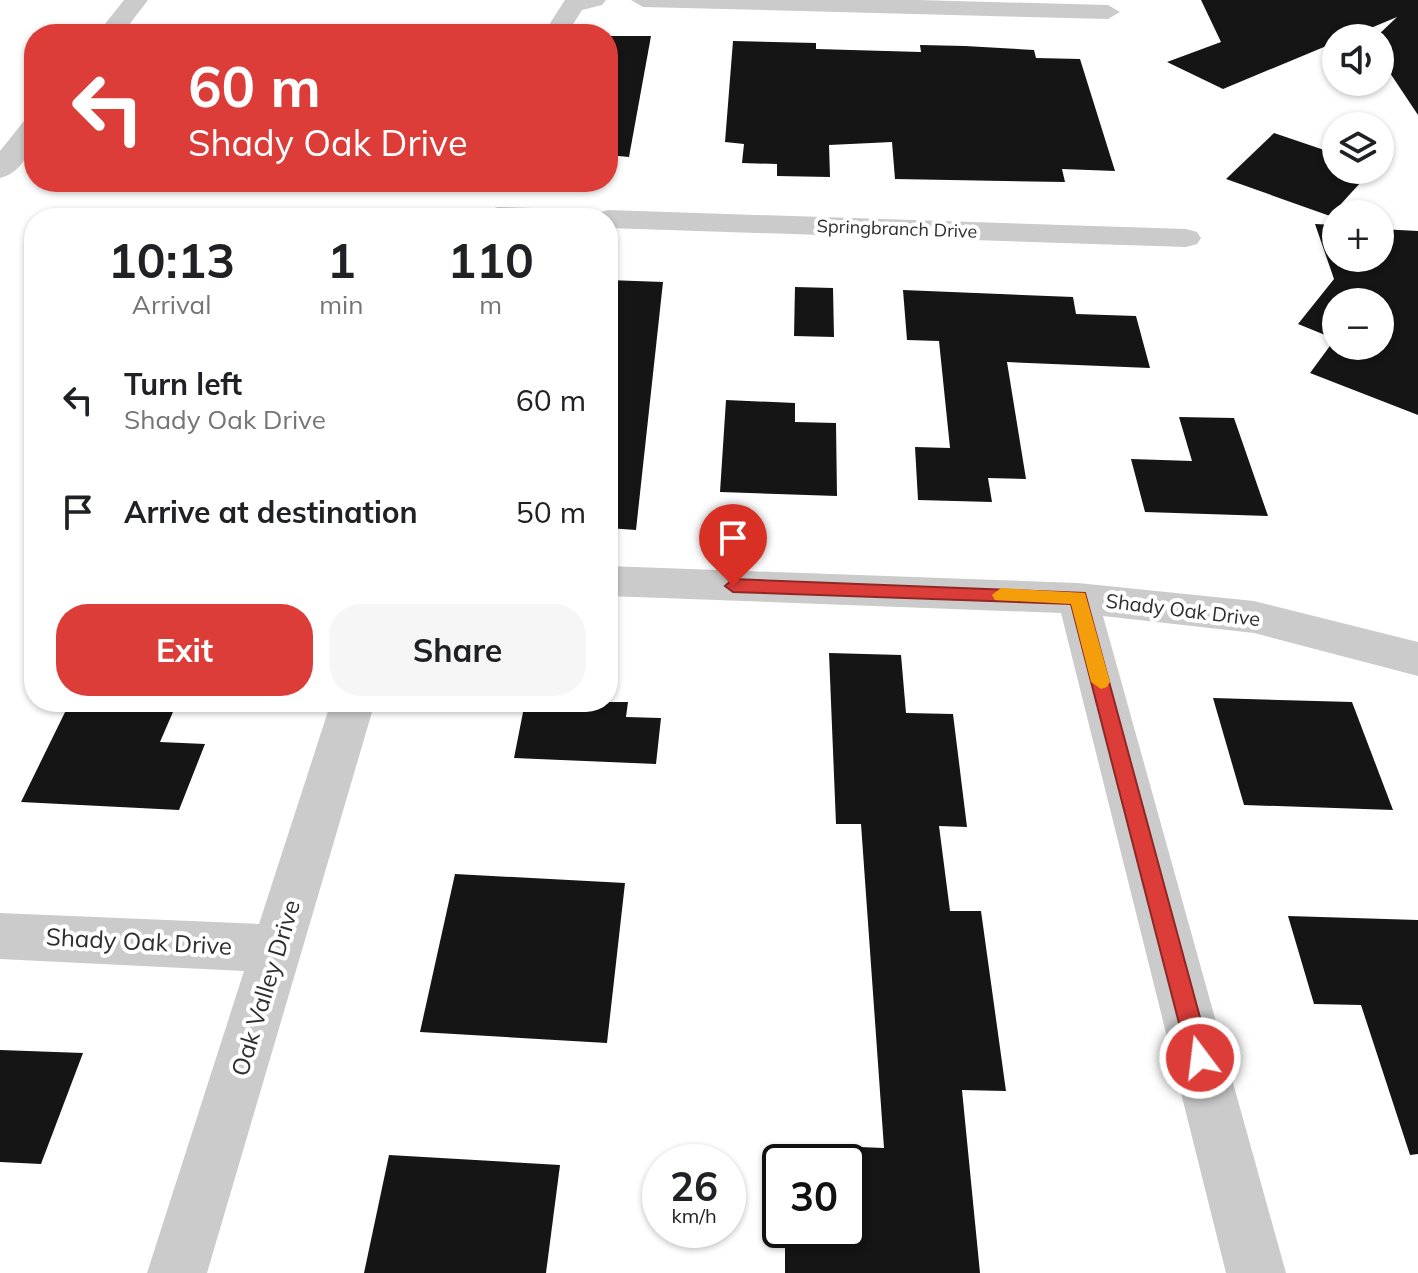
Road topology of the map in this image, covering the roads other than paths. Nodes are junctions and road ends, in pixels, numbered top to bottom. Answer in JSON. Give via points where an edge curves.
{"nodes":[{"id":1,"x":136,"y":0,"type":"edge"},
{"id":2,"x":643,"y":0,"type":"edge"},
{"id":3,"x":584,"y":2,"type":"edge"},
{"id":4,"x":1108,"y":12,"type":"dead end"},
{"id":5,"x":117,"y":24,"type":"edge"},
{"id":6,"x":564,"y":24,"type":"edge"},
{"id":7,"x":24,"y":139,"type":"edge"},
{"id":8,"x":0,"y":169,"type":"edge"},
{"id":9,"x":618,"y":219,"type":"edge"},
{"id":10,"x":1186,"y":238,"type":"dead end"},
{"id":11,"x":618,"y":581,"type":"edge"},
{"id":12,"x":1078,"y":598,"type":"junction"},
{"id":13,"x":1418,"y":659,"type":"edge"},
{"id":14,"x":350,"y":712,"type":"edge"},
{"id":15,"x":0,"y":936,"type":"edge"},
{"id":16,"x":278,"y":949,"type":"junction"},
{"id":17,"x":177,"y":1273,"type":"edge"},
{"id":18,"x":1256,"y":1273,"type":"edge"}],
"edges":[{"from":1,"to":5,"type":"street"},
{"from":2,"to":4,"type":"street"},
{"from":3,"to":6,"type":"street"},
{"from":7,"to":8,"type":"street"},
{"from":9,"to":10,"type":"street","name":"Springbranch Drive"},
{"from":11,"to":12,"type":"street","name":"Shady Oak Drive"},
{"from":12,"to":13,"type":"street","name":"Shady Oak Drive","via":[[1254,617]]},
{"from":12,"to":18,"type":"street"},
{"from":14,"to":16,"type":"street","name":"Oak Valley Drive"},
{"from":15,"to":16,"type":"street","name":"Shady Oak Drive"},
{"from":16,"to":17,"type":"street","name":"Oak Valley Drive"}]}
